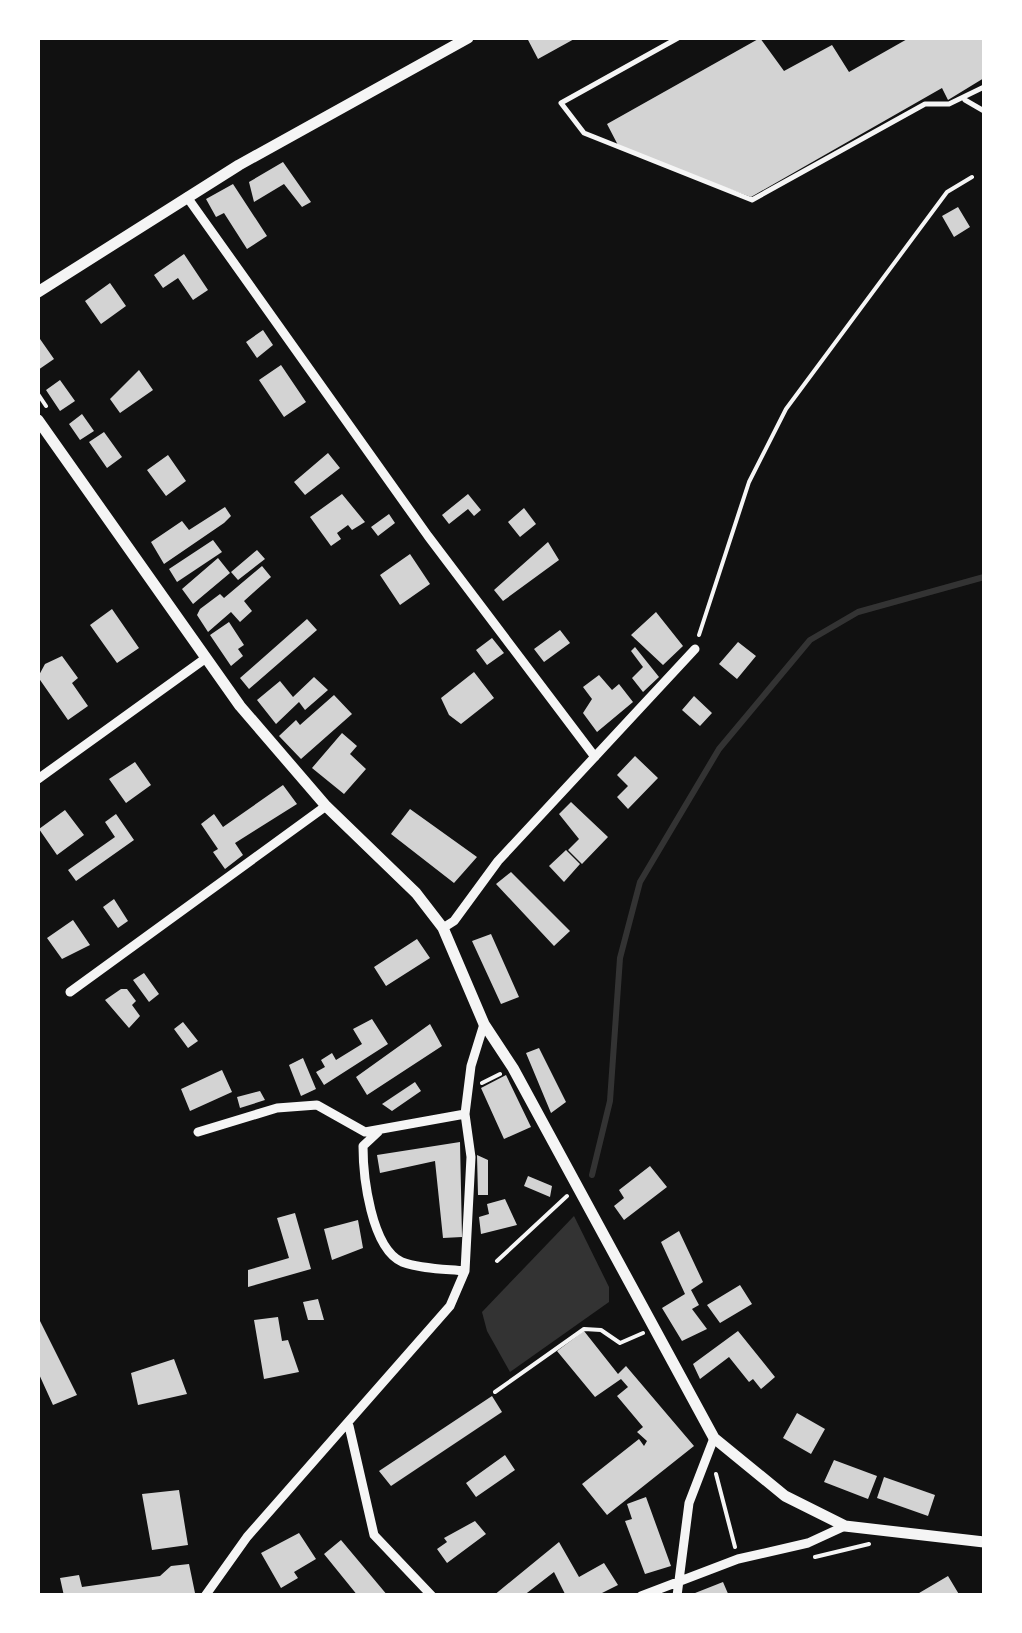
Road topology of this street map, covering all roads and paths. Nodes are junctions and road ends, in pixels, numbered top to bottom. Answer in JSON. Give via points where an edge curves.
{"nodes":[{"id":1,"x":468,"y":38,"type":"edge"},
{"id":2,"x":678,"y":38,"type":"edge"},
{"id":3,"x":984,"y":88,"type":"edge"},
{"id":4,"x":964,"y":100,"type":"junction"},
{"id":5,"x":984,"y":111,"type":"edge"},
{"id":6,"x":972,"y":177,"type":"dead end"},
{"id":7,"x":186,"y":197,"type":"junction"},
{"id":8,"x":38,"y":292,"type":"edge"},
{"id":9,"x":38,"y":420,"type":"edge"},
{"id":10,"x":694,"y":649,"type":"joint"},
{"id":11,"x":206,"y":658,"type":"junction"},
{"id":12,"x":595,"y":757,"type":"junction"},
{"id":13,"x":38,"y":779,"type":"edge"},
{"id":14,"x":326,"y":806,"type":"junction"},
{"id":15,"x":443,"y":928,"type":"junction"},
{"id":16,"x":70,"y":992,"type":"dead end"},
{"id":17,"x":484,"y":1024,"type":"junction"},
{"id":18,"x":513,"y":1068,"type":"junction"},
{"id":19,"x":468,"y":1090,"type":"junction"},
{"id":20,"x":465,"y":1114,"type":"junction"},
{"id":21,"x":198,"y":1132,"type":"dead end"},
{"id":22,"x":378,"y":1132,"type":"junction"},
{"id":23,"x":578,"y":1186,"type":"junction"},
{"id":24,"x":497,"y":1260,"type":"dead end"},
{"id":25,"x":465,"y":1271,"type":"junction"},
{"id":26,"x":644,"y":1333,"type":"dead end"},
{"id":27,"x":495,"y":1392,"type":"dead end"},
{"id":28,"x":349,"y":1426,"type":"junction"},
{"id":29,"x":714,"y":1438,"type":"junction"},
{"id":30,"x":845,"y":1526,"type":"junction"},
{"id":31,"x":984,"y":1542,"type":"edge"},
{"id":32,"x":676,"y":1582,"type":"junction"},
{"id":33,"x":205,"y":1596,"type":"edge"},
{"id":34,"x":432,"y":1596,"type":"edge"},
{"id":35,"x":641,"y":1596,"type":"edge"},
{"id":36,"x":677,"y":1596,"type":"edge"}],
"edges":[{"from":1,"to":7,"type":"street"},
{"from":2,"to":4,"type":"lane","via":[[561,103],[584,133],[752,200],[925,104]]},
{"from":3,"to":4,"type":"lane"},
{"from":4,"to":5,"type":"lane"},
{"from":6,"to":10,"type":"path","via":[[947,192],[786,409],[749,482]]},
{"from":7,"to":8,"type":"street"},
{"from":7,"to":12,"type":"street"},
{"from":9,"to":11,"type":"street"},
{"from":10,"to":12,"type":"street"},
{"from":11,"to":13,"type":"street"},
{"from":11,"to":14,"type":"street"},
{"from":12,"to":15,"type":"street"},
{"from":14,"to":15,"type":"street"},
{"from":14,"to":16,"type":"street"},
{"from":15,"to":17,"type":"street"},
{"from":17,"to":18,"type":"street"},
{"from":17,"to":19,"type":"street"},
{"from":18,"to":19,"type":"path"},
{"from":18,"to":23,"type":"street"},
{"from":19,"to":20,"type":"street"},
{"from":20,"to":22,"type":"street"},
{"from":20,"to":25,"type":"street","via":[[471,1157]]},
{"from":21,"to":22,"type":"street","via":[[277,1108],[317,1105],[365,1132]]},
{"from":22,"to":25,"type":"street","via":[[364,1146],[363,1160],[389,1252],[402,1262]]},
{"from":23,"to":24,"type":"path"},
{"from":23,"to":29,"type":"street"},
{"from":25,"to":28,"type":"street","via":[[450,1306]]},
{"from":26,"to":27,"type":"path","via":[[620,1344],[601,1330],[584,1329]]},
{"from":28,"to":33,"type":"street","via":[[247,1537]]},
{"from":28,"to":34,"type":"street","via":[[374,1536]]},
{"from":29,"to":30,"type":"street","via":[[785,1496]]},
{"from":29,"to":32,"type":"street","via":[[689,1503]]},
{"from":30,"to":31,"type":"street"},
{"from":30,"to":32,"type":"street"},
{"from":32,"to":35,"type":"street"},
{"from":32,"to":36,"type":"street"}]}
